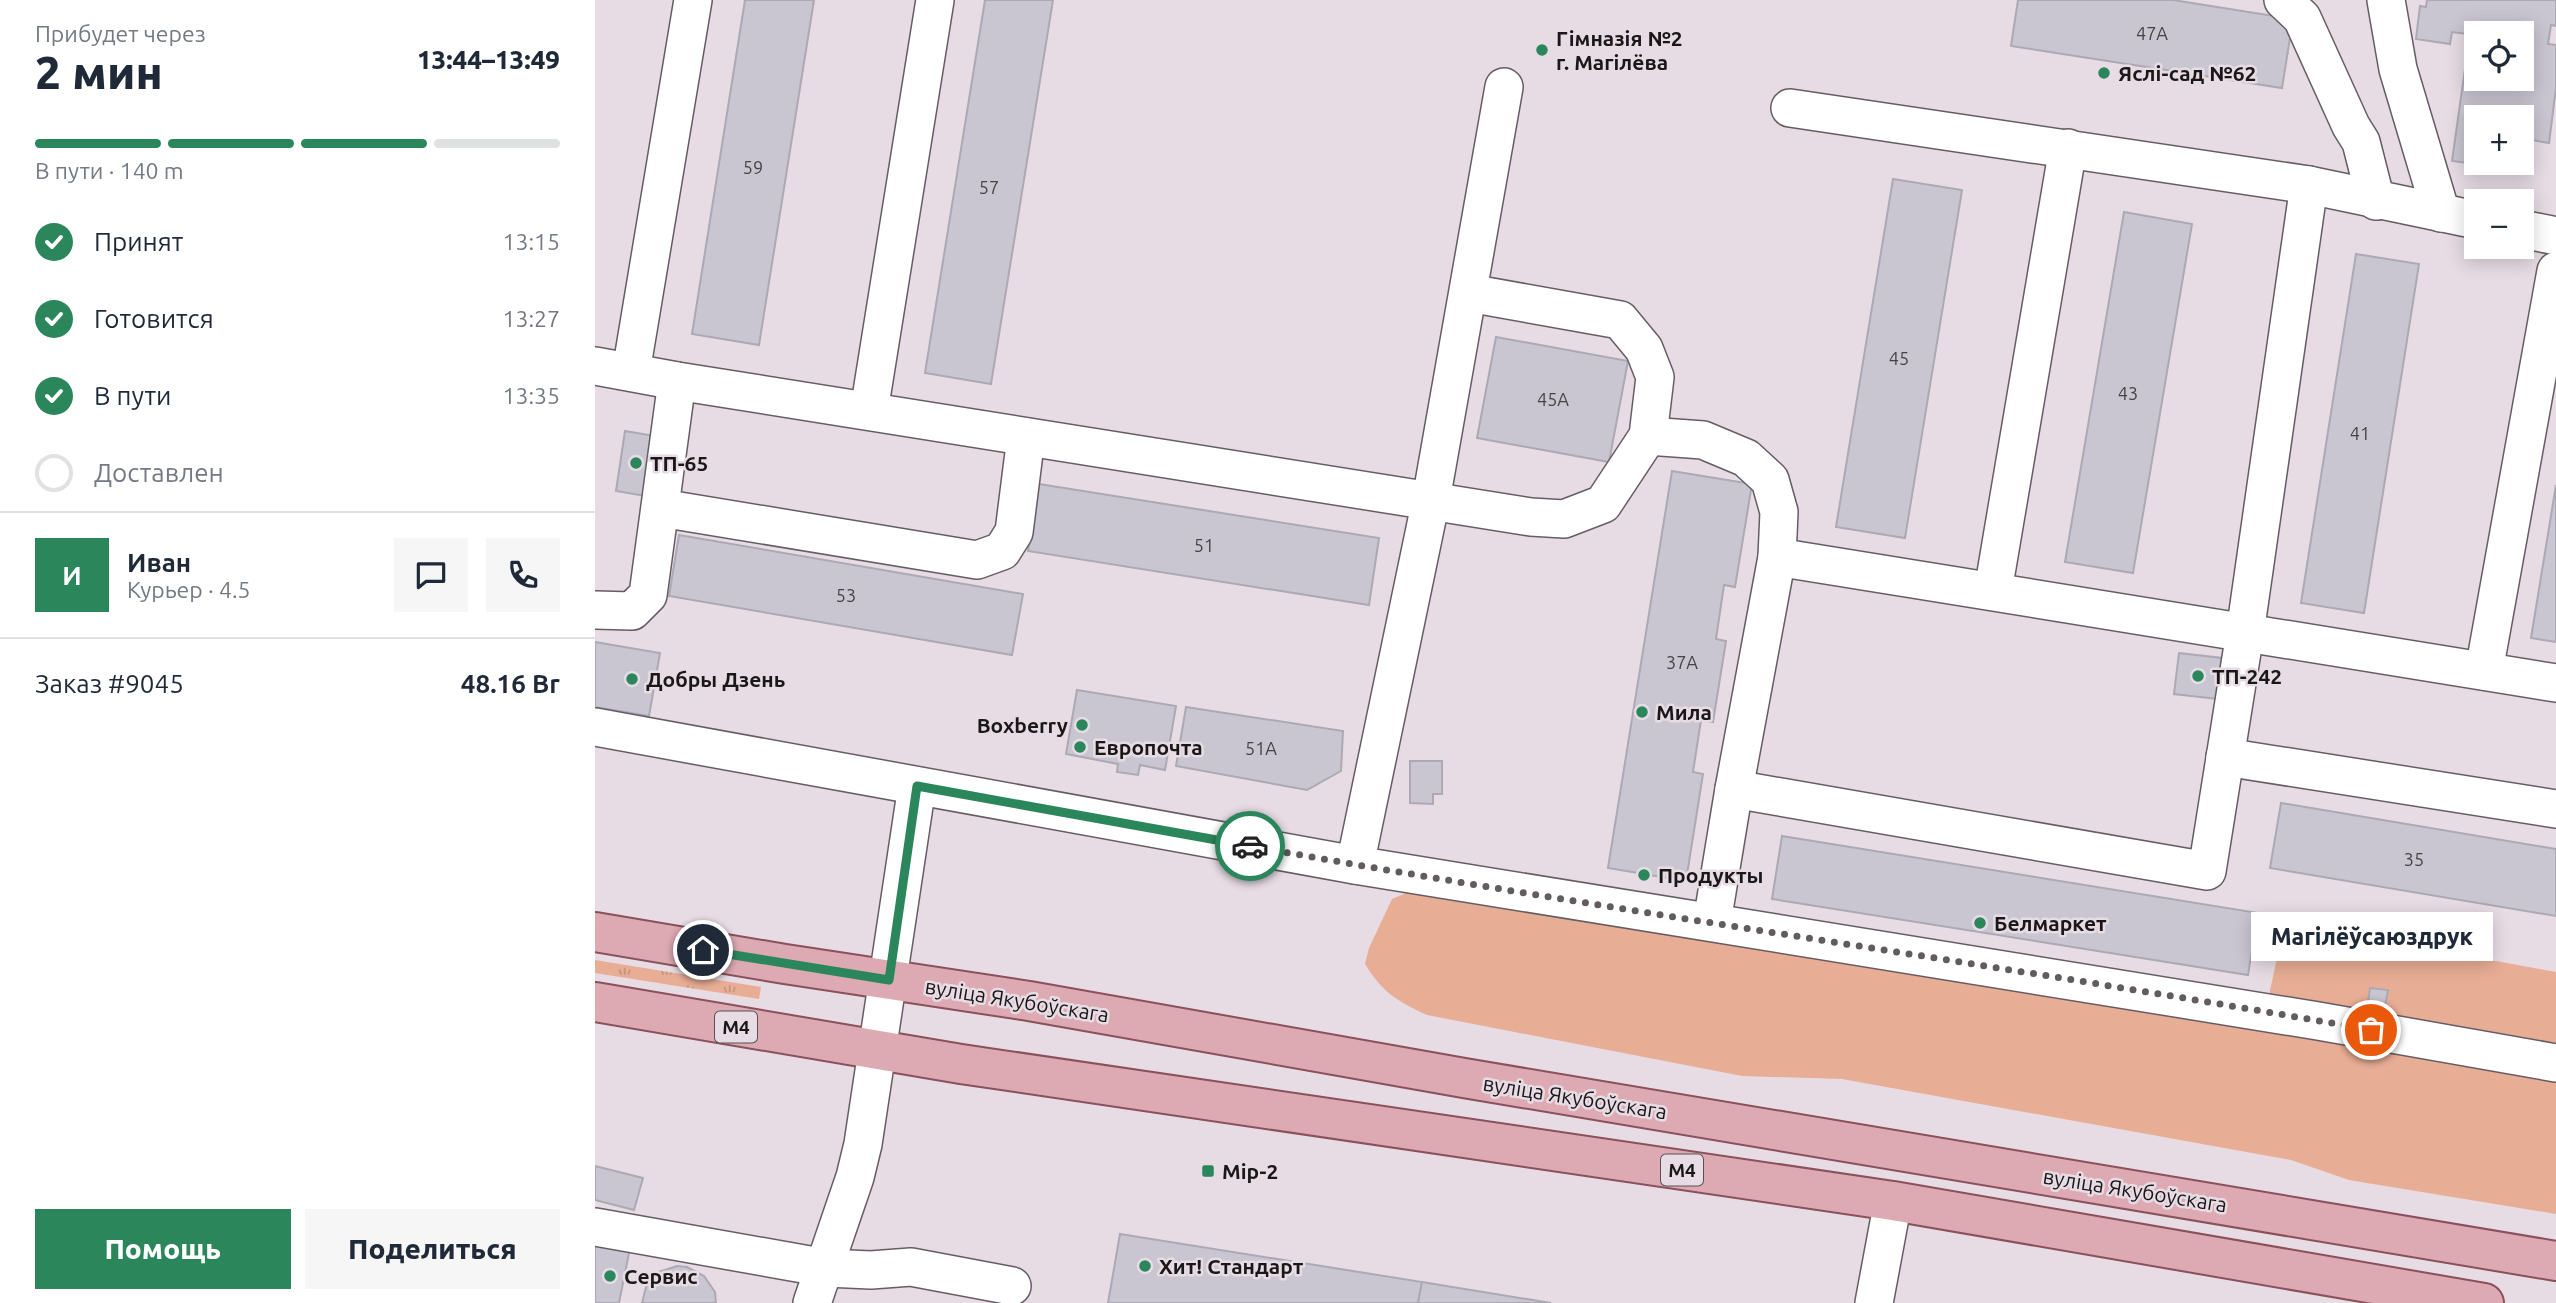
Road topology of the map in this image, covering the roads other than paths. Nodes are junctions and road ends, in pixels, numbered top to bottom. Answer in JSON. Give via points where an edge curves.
{"nodes":[{"id":1,"x":693,"y":0,"type":"edge"},
{"id":2,"x":935,"y":0,"type":"edge"},
{"id":3,"x":2283,"y":0,"type":"edge"},
{"id":4,"x":2386,"y":0,"type":"edge"},
{"id":5,"x":1504,"y":87,"type":"dead end"},
{"id":6,"x":1790,"y":108,"type":"dead end"},
{"id":7,"x":2068,"y":148,"type":"junction"},
{"id":8,"x":2309,"y":185,"type":"junction"},
{"id":9,"x":2376,"y":201,"type":"junction"},
{"id":10,"x":2441,"y":213,"type":"junction"},
{"id":11,"x":2464,"y":218,"type":"edge"},
{"id":12,"x":2534,"y":231,"type":"edge"},
{"id":13,"x":2556,"y":236,"type":"edge"},
{"id":14,"x":2556,"y":271,"type":"edge"},
{"id":15,"x":1469,"y":293,"type":"junction"},
{"id":16,"x":595,"y":366,"type":"edge"},
{"id":17,"x":631,"y":372,"type":"junction"},
{"id":18,"x":677,"y":381,"type":"junction"},
{"id":19,"x":869,"y":411,"type":"junction"},
{"id":20,"x":1648,"y":436,"type":"junction"},
{"id":21,"x":1026,"y":437,"type":"junction"},
{"id":22,"x":1431,"y":500,"type":"junction"},
{"id":23,"x":661,"y":508,"type":"junction"},
{"id":24,"x":1777,"y":557,"type":"junction"},
{"id":25,"x":1993,"y":591,"type":"junction"},
{"id":26,"x":595,"y":611,"type":"edge"},
{"id":27,"x":2245,"y":633,"type":"junction"},
{"id":28,"x":2484,"y":671,"type":"junction"},
{"id":29,"x":2556,"y":683,"type":"edge"},
{"id":30,"x":595,"y":727,"type":"edge"},
{"id":31,"x":2225,"y":757,"type":"junction"},
{"id":32,"x":917,"y":786,"type":"junction"},
{"id":33,"x":1734,"y":789,"type":"junction"},
{"id":34,"x":2556,"y":809,"type":"edge"},
{"id":35,"x":1355,"y":866,"type":"junction"},
{"id":36,"x":1712,"y":922,"type":"junction"},
{"id":37,"x":595,"y":932,"type":"edge"},
{"id":38,"x":889,"y":980,"type":"junction"},
{"id":39,"x":595,"y":1002,"type":"edge"},
{"id":40,"x":877,"y":1050,"type":"junction"},
{"id":41,"x":2556,"y":1063,"type":"edge"},
{"id":42,"x":1893,"y":1201,"type":"junction"},
{"id":43,"x":595,"y":1227,"type":"edge"},
{"id":44,"x":2556,"y":1261,"type":"edge"},
{"id":45,"x":825,"y":1268,"type":"junction"},
{"id":46,"x":1012,"y":1286,"type":"dead end"},
{"id":47,"x":813,"y":1303,"type":"edge"},
{"id":48,"x":1874,"y":1303,"type":"edge"},
{"id":49,"x":2484,"y":1303,"type":"edge"}],
"edges":[{"from":1,"to":17,"type":"lane"},
{"from":2,"to":19,"type":"lane"},
{"from":3,"to":9,"type":"lane","via":[[2302,18],[2361,142]]},
{"from":4,"to":10,"type":"lane","via":[[2398,69]]},
{"from":5,"to":15,"type":"lane"},
{"from":6,"to":7,"type":"lane"},
{"from":7,"to":8,"type":"lane"},
{"from":7,"to":25,"type":"lane"},
{"from":8,"to":9,"type":"lane"},
{"from":8,"to":27,"type":"lane"},
{"from":9,"to":10,"type":"lane"},
{"from":10,"to":11,"type":"lane"},
{"from":12,"to":13,"type":"lane"},
{"from":14,"to":28,"type":"lane"},
{"from":15,"to":20,"type":"lane","via":[[1621,320],[1644,349],[1655,377]]},
{"from":15,"to":22,"type":"lane"},
{"from":16,"to":17,"type":"lane"},
{"from":17,"to":18,"type":"lane"},
{"from":18,"to":19,"type":"lane"},
{"from":18,"to":23,"type":"lane"},
{"from":19,"to":21,"type":"lane"},
{"from":20,"to":22,"type":"lane","via":[[1603,505],[1564,519]]},
{"from":20,"to":24,"type":"lane","via":[[1703,440],[1746,458],[1770,480],[1779,512]]},
{"from":21,"to":22,"type":"lane"},
{"from":21,"to":23,"type":"lane","via":[[1014,532],[1002,551],[977,560]]},
{"from":22,"to":35,"type":"lane"},
{"from":23,"to":26,"type":"lane","via":[[647,595],[632,611]]},
{"from":24,"to":25,"type":"lane"},
{"from":24,"to":33,"type":"lane"},
{"from":25,"to":27,"type":"lane"},
{"from":27,"to":28,"type":"lane"},
{"from":27,"to":31,"type":"lane"},
{"from":28,"to":29,"type":"lane"},
{"from":30,"to":32,"type":"lane"},
{"from":31,"to":33,"type":"lane","via":[[2207,871]]},
{"from":31,"to":34,"type":"lane"},
{"from":32,"to":35,"type":"lane"},
{"from":32,"to":38,"type":"lane"},
{"from":33,"to":36,"type":"lane"},
{"from":35,"to":36,"type":"lane"},
{"from":36,"to":41,"type":"lane"},
{"from":37,"to":38,"type":"main road","name":"вуліца Якубоўскага"},
{"from":38,"to":40,"type":"lane"},
{"from":38,"to":44,"type":"main road","name":"вуліца Якубоўскага"},
{"from":39,"to":40,"type":"main road","number":"М4"},
{"from":40,"to":42,"type":"main road","number":"М4"},
{"from":40,"to":45,"type":"lane","via":[[863,1144]]},
{"from":42,"to":48,"type":"lane"},
{"from":42,"to":49,"type":"main road","number":"М4"},
{"from":43,"to":45,"type":"lane"},
{"from":45,"to":46,"type":"lane","via":[[911,1267]]},
{"from":45,"to":47,"type":"lane"}]}
